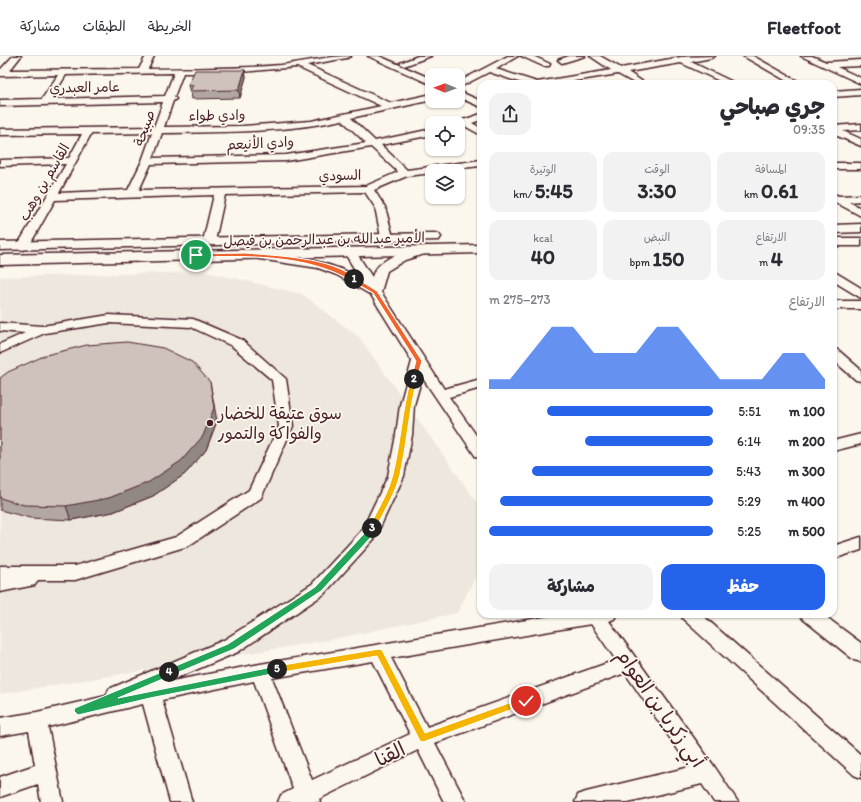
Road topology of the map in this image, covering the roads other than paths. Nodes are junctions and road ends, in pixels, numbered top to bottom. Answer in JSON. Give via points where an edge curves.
{"nodes":[{"id":1,"x":17,"y":56,"type":"edge"},
{"id":2,"x":150,"y":56,"type":"edge"},
{"id":3,"x":347,"y":56,"type":"edge"},
{"id":4,"x":372,"y":56,"type":"edge"},
{"id":5,"x":384,"y":56,"type":"edge"},
{"id":6,"x":428,"y":56,"type":"edge"},
{"id":7,"x":514,"y":56,"type":"edge"},
{"id":8,"x":525,"y":56,"type":"edge"},
{"id":9,"x":581,"y":56,"type":"edge"},
{"id":10,"x":594,"y":56,"type":"edge"},
{"id":11,"x":672,"y":56,"type":"edge"},
{"id":12,"x":711,"y":56,"type":"edge"},
{"id":13,"x":747,"y":56,"type":"edge"},
{"id":14,"x":805,"y":56,"type":"edge"},
{"id":15,"x":562,"y":60,"type":"dead end"},
{"id":16,"x":682,"y":60,"type":"junction"},
{"id":17,"x":404,"y":63,"type":"junction"},
{"id":18,"x":861,"y":63,"type":"edge"},
{"id":19,"x":546,"y":64,"type":"dead end"},
{"id":20,"x":300,"y":65,"type":"junction"},
{"id":21,"x":823,"y":65,"type":"junction"},
{"id":22,"x":488,"y":69,"type":"junction"},
{"id":23,"x":179,"y":71,"type":"junction"},
{"id":24,"x":619,"y":71,"type":"junction"},
{"id":25,"x":142,"y":72,"type":"junction"},
{"id":26,"x":2,"y":73,"type":"edge"},
{"id":27,"x":63,"y":73,"type":"junction"},
{"id":28,"x":425,"y":73,"type":"edge"},
{"id":29,"x":425,"y":79,"type":"edge"},
{"id":30,"x":522,"y":80,"type":"edge"},
{"id":31,"x":564,"y":80,"type":"edge"},
{"id":32,"x":635,"y":80,"type":"edge"},
{"id":33,"x":724,"y":80,"type":"edge"},
{"id":34,"x":792,"y":80,"type":"edge"},
{"id":35,"x":465,"y":82,"type":"edge"},
{"id":36,"x":861,"y":82,"type":"edge"},
{"id":37,"x":465,"y":89,"type":"edge"},
{"id":38,"x":861,"y":92,"type":"edge"},
{"id":39,"x":837,"y":94,"type":"edge"},
{"id":40,"x":477,"y":95,"type":"edge"},
{"id":41,"x":465,"y":97,"type":"edge"},
{"id":42,"x":170,"y":99,"type":"junction"},
{"id":43,"x":425,"y":99,"type":"edge"},
{"id":44,"x":45,"y":102,"type":"junction"},
{"id":45,"x":477,"y":102,"type":"edge"},
{"id":46,"x":0,"y":103,"type":"edge"},
{"id":47,"x":392,"y":108,"type":"junction"},
{"id":48,"x":345,"y":118,"type":"junction"},
{"id":49,"x":477,"y":118,"type":"edge"},
{"id":50,"x":465,"y":122,"type":"edge"},
{"id":51,"x":465,"y":125,"type":"edge"},
{"id":52,"x":861,"y":127,"type":"edge"},
{"id":53,"x":158,"y":129,"type":"junction"},
{"id":54,"x":477,"y":130,"type":"edge"},
{"id":55,"x":837,"y":130,"type":"edge"},
{"id":56,"x":88,"y":131,"type":"junction"},
{"id":57,"x":0,"y":132,"type":"edge"},
{"id":58,"x":837,"y":132,"type":"edge"},
{"id":59,"x":425,"y":133,"type":"edge"},
{"id":60,"x":372,"y":144,"type":"junction"},
{"id":61,"x":861,"y":144,"type":"edge"},
{"id":62,"x":73,"y":161,"type":"junction"},
{"id":63,"x":147,"y":161,"type":"junction"},
{"id":64,"x":0,"y":162,"type":"edge"},
{"id":65,"x":477,"y":164,"type":"edge"},
{"id":66,"x":837,"y":166,"type":"edge"},
{"id":67,"x":861,"y":166,"type":"edge"},
{"id":68,"x":405,"y":173,"type":"junction"},
{"id":69,"x":368,"y":189,"type":"junction"},
{"id":70,"x":220,"y":192,"type":"junction"},
{"id":71,"x":132,"y":193,"type":"junction"},
{"id":72,"x":52,"y":197,"type":"junction"},
{"id":73,"x":837,"y":198,"type":"edge"},
{"id":74,"x":861,"y":198,"type":"edge"},
{"id":75,"x":837,"y":199,"type":"edge"},
{"id":76,"x":861,"y":213,"type":"edge"},
{"id":77,"x":837,"y":230,"type":"edge"},
{"id":78,"x":477,"y":236,"type":"edge"},
{"id":79,"x":387,"y":237,"type":"junction"},
{"id":80,"x":860,"y":239,"type":"edge"},
{"id":81,"x":209,"y":241,"type":"junction"},
{"id":82,"x":837,"y":242,"type":"edge"},
{"id":83,"x":0,"y":246,"type":"edge"},
{"id":84,"x":23,"y":246,"type":"junction"},
{"id":85,"x":477,"y":249,"type":"edge"},
{"id":86,"x":427,"y":250,"type":"junction"},
{"id":87,"x":350,"y":252,"type":"junction"},
{"id":88,"x":245,"y":254,"type":"junction"},
{"id":89,"x":0,"y":260,"type":"edge"},
{"id":90,"x":837,"y":278,"type":"edge"},
{"id":91,"x":376,"y":292,"type":"junction"},
{"id":92,"x":861,"y":294,"type":"edge"},
{"id":93,"x":837,"y":305,"type":"edge"},
{"id":94,"x":861,"y":305,"type":"edge"},
{"id":95,"x":0,"y":327,"type":"edge"},
{"id":96,"x":42,"y":330,"type":"junction"},
{"id":97,"x":0,"y":349,"type":"edge"},
{"id":98,"x":837,"y":356,"type":"edge"},
{"id":99,"x":419,"y":361,"type":"junction"},
{"id":100,"x":861,"y":377,"type":"edge"},
{"id":101,"x":477,"y":384,"type":"edge"},
{"id":102,"x":440,"y":395,"type":"junction"},
{"id":103,"x":861,"y":439,"type":"edge"},
{"id":104,"x":837,"y":445,"type":"edge"},
{"id":105,"x":477,"y":447,"type":"edge"},
{"id":106,"x":861,"y":543,"type":"edge"},
{"id":107,"x":837,"y":551,"type":"edge"},
{"id":108,"x":0,"y":573,"type":"edge"},
{"id":109,"x":75,"y":573,"type":"junction"},
{"id":110,"x":0,"y":585,"type":"edge"},
{"id":111,"x":581,"y":618,"type":"edge"},
{"id":112,"x":601,"y":618,"type":"edge"},
{"id":113,"x":693,"y":618,"type":"edge"},
{"id":114,"x":814,"y":618,"type":"edge"},
{"id":115,"x":379,"y":652,"type":"junction"},
{"id":116,"x":861,"y":654,"type":"edge"},
{"id":117,"x":629,"y":663,"type":"junction"},
{"id":118,"x":260,"y":672,"type":"junction"},
{"id":119,"x":150,"y":694,"type":"junction"},
{"id":120,"x":78,"y":711,"type":"junction"},
{"id":121,"x":37,"y":721,"type":"junction"},
{"id":122,"x":0,"y":727,"type":"edge"},
{"id":123,"x":423,"y":738,"type":"junction"},
{"id":124,"x":861,"y":768,"type":"edge"},
{"id":125,"x":47,"y":771,"type":"junction"},
{"id":126,"x":707,"y":773,"type":"junction"},
{"id":127,"x":0,"y":787,"type":"edge"},
{"id":128,"x":301,"y":800,"type":"edge"},
{"id":129,"x":52,"y":802,"type":"edge"},
{"id":130,"x":181,"y":802,"type":"edge"},
{"id":131,"x":455,"y":802,"type":"edge"},
{"id":132,"x":586,"y":802,"type":"edge"},
{"id":133,"x":727,"y":802,"type":"edge"}],
"edges":[{"from":1,"to":26,"type":"street"},
{"from":2,"to":25,"type":"street"},
{"from":3,"to":20,"type":"street"},
{"from":4,"to":29,"type":"street"},
{"from":5,"to":17,"type":"street"},
{"from":6,"to":17,"type":"street"},
{"from":7,"to":22,"type":"street"},
{"from":8,"to":19,"type":"street"},
{"from":9,"to":15,"type":"street"},
{"from":10,"to":24,"type":"street"},
{"from":11,"to":16,"type":"street"},
{"from":12,"to":16,"type":"street"},
{"from":13,"to":34,"type":"street"},
{"from":14,"to":21,"type":"street"},
{"from":16,"to":24,"type":"street"},
{"from":16,"to":33,"type":"street"},
{"from":17,"to":28,"type":"street"},
{"from":18,"to":21,"type":"street"},
{"from":20,"to":23,"type":"street"},
{"from":20,"to":47,"type":"street"},
{"from":21,"to":36,"type":"street"},
{"from":22,"to":30,"type":"street"},
{"from":22,"to":35,"type":"street"},
{"from":23,"to":25,"type":"street"},
{"from":23,"to":42,"type":"street","name":"صبيحة"},
{"from":24,"to":31,"type":"street"},
{"from":24,"to":32,"type":"street"},
{"from":25,"to":27,"type":"street"},
{"from":26,"to":27,"type":"street"},
{"from":27,"to":44,"type":"street"},
{"from":37,"to":40,"type":"street"},
{"from":38,"to":39,"type":"street"},
{"from":41,"to":45,"type":"street"},
{"from":42,"to":44,"type":"street","name":"عامر العبدري"},
{"from":42,"to":53,"type":"street","name":"صبيحة"},
{"from":43,"to":47,"type":"street","name":"وادي طواء"},
{"from":44,"to":46,"type":"street","name":"عامر العبدري"},
{"from":47,"to":48,"type":"street","name":"وادي طواء"},
{"from":48,"to":53,"type":"street","name":"وادي طواء","via":[[311,124],[243,129]]},
{"from":48,"to":60,"type":"street"},
{"from":49,"to":50,"type":"street"},
{"from":51,"to":54,"type":"street"},
{"from":52,"to":55,"type":"street"},
{"from":53,"to":56,"type":"street","name":"وادي طواء"},
{"from":53,"to":63,"type":"street","name":"صبيحة"},
{"from":56,"to":57,"type":"street","name":"وادي طواء"},
{"from":56,"to":62,"type":"street","name":"القاسم بن وهب"},
{"from":58,"to":61,"type":"street"},
{"from":59,"to":60,"type":"street","name":"وادي الأنيعم"},
{"from":60,"to":63,"type":"street","name":"وادي الأنيعم","via":[[286,158]]},
{"from":60,"to":68,"type":"street"},
{"from":62,"to":64,"type":"street"},
{"from":62,"to":72,"type":"street","name":"القاسم بن وهب"},
{"from":63,"to":71,"type":"street","name":"صبيحة"},
{"from":65,"to":68,"type":"street","name":"السودي"},
{"from":66,"to":67,"type":"street"},
{"from":68,"to":69,"type":"street","name":"السودي"},
{"from":69,"to":70,"type":"street","name":"السودي"},
{"from":69,"to":79,"type":"street","via":[[380,207]]},
{"from":70,"to":71,"type":"street","name":"السودي"},
{"from":70,"to":81,"type":"street"},
{"from":71,"to":72,"type":"street","name":"السودي"},
{"from":72,"to":84,"type":"street","name":"القاسم بن وهب"},
{"from":73,"to":74,"type":"street"},
{"from":75,"to":76,"type":"street"},
{"from":77,"to":80,"type":"main road"},
{"from":78,"to":79,"type":"main road","name":"الأمير عبدالله بن عبدالرحمن بن فيصل"},
{"from":79,"to":81,"type":"main road","name":"الأمير عبدالله بن عبدالرحمن بن فيصل"},
{"from":80,"to":82,"type":"main road"},
{"from":81,"to":84,"type":"main road","name":"الأمير عبدالله بن عبدالرحمن بن فيصل"},
{"from":83,"to":84,"type":"main road","name":"الأمير عبدالله بن عبدالرحمن بن فيصل"},
{"from":85,"to":86,"type":"main road","name":"الأمير عبدالله بن عبدالرحمن بن فيصل"},
{"from":86,"to":87,"type":"main road","name":"الأمير عبدالله بن عبدالرحمن بن فيصل"},
{"from":86,"to":91,"type":"street","name":"الأمير عبدالله بن عبدالرحمن بن فيصل","via":[[388,265],[379,273]]},
{"from":87,"to":88,"type":"main road","name":"الأمير عبدالله بن عبدالرحمن بن فيصل"},
{"from":87,"to":91,"type":"street"},
{"from":88,"to":89,"type":"main road","name":"الأمير عبدالله بن عبدالرحمن بن فيصل"},
{"from":88,"to":91,"type":"street","name":"الأمير عبدالله بن عبدالرحمن بن فيصل","via":[[287,258],[320,265],[341,272]]},
{"from":90,"to":92,"type":"street"},
{"from":91,"to":99,"type":"street"},
{"from":93,"to":94,"type":"street"},
{"from":95,"to":96,"type":"street"},
{"from":96,"to":97,"type":"street"},
{"from":96,"to":109,"type":"street","via":[[109,319],[193,324],[237,343],[279,379],[286,426],[255,494],[182,542]]},
{"from":98,"to":100,"type":"street"},
{"from":99,"to":102,"type":"street"},
{"from":99,"to":120,"type":"street","via":[[407,405],[396,476],[369,534],[318,589],[231,646]]},
{"from":101,"to":102,"type":"street"},
{"from":102,"to":105,"type":"street"},
{"from":103,"to":104,"type":"street"},
{"from":106,"to":107,"type":"street"},
{"from":108,"to":109,"type":"street"},
{"from":109,"to":110,"type":"street"},
{"from":111,"to":115,"type":"street"},
{"from":112,"to":117,"type":"street","name":"أبي زكريا بن العوام"},
{"from":113,"to":124,"type":"street"},
{"from":114,"to":116,"type":"street"},
{"from":115,"to":118,"type":"street"},
{"from":115,"to":123,"type":"street"},
{"from":117,"to":123,"type":"street","name":"القنا"},
{"from":117,"to":126,"type":"street","name":"أبي زكريا بن العوام"},
{"from":118,"to":119,"type":"street"},
{"from":118,"to":128,"type":"street"},
{"from":119,"to":120,"type":"street"},
{"from":119,"to":130,"type":"street"},
{"from":120,"to":121,"type":"street"},
{"from":121,"to":122,"type":"street"},
{"from":121,"to":125,"type":"street"},
{"from":123,"to":128,"type":"street","name":"القنا"},
{"from":123,"to":131,"type":"street"},
{"from":125,"to":127,"type":"street"},
{"from":125,"to":129,"type":"street"},
{"from":126,"to":132,"type":"street"},
{"from":126,"to":133,"type":"street","name":"أبي زكريا بن العوام"}]}
